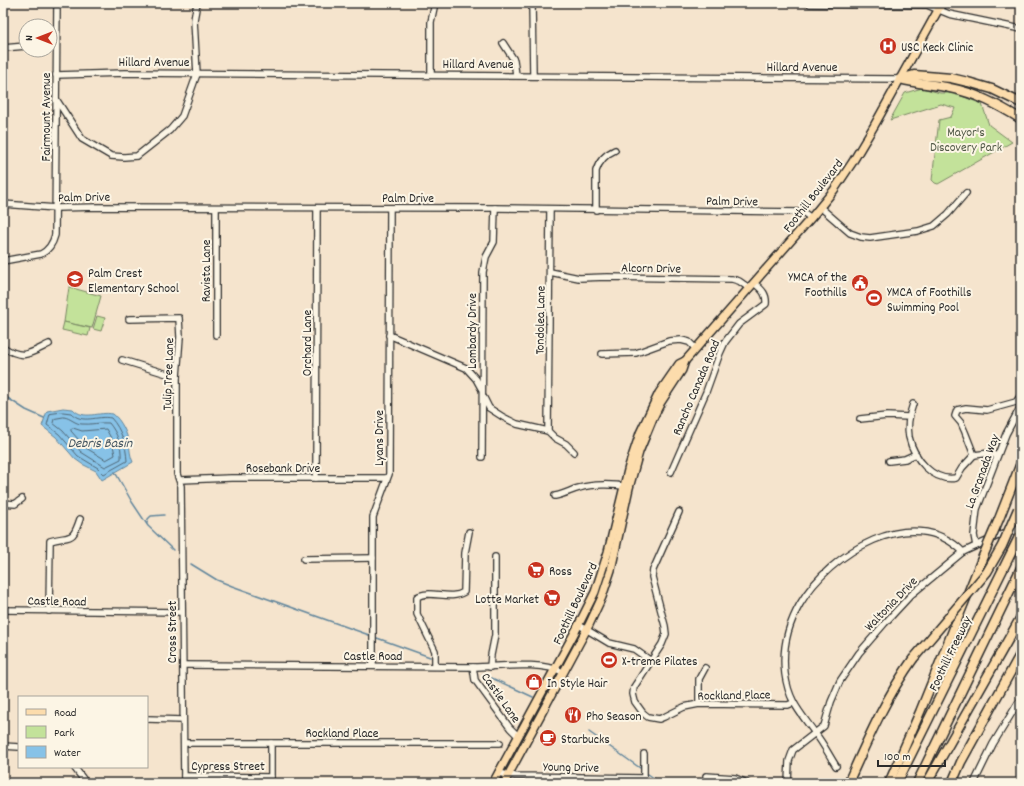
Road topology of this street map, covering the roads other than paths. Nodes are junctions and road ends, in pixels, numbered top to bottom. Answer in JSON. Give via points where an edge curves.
{"nodes":[{"id":1,"x":56,"y":3,"type":"edge"},
{"id":2,"x":197,"y":3,"type":"edge"},
{"id":3,"x":435,"y":3,"type":"edge"},
{"id":4,"x":532,"y":3,"type":"edge"},
{"id":5,"x":810,"y":4,"type":"edge"},
{"id":6,"x":940,"y":6,"type":"edge"},
{"id":7,"x":55,"y":18,"type":"edge"},
{"id":8,"x":1021,"y":29,"type":"edge"},
{"id":9,"x":504,"y":43,"type":"dead end"},
{"id":10,"x":18,"y":47,"type":"edge"},
{"id":11,"x":3,"y":48,"type":"edge"},
{"id":12,"x":54,"y":58,"type":"edge"},
{"id":13,"x":197,"y":74,"type":"junction"},
{"id":14,"x":56,"y":75,"type":"junction"},
{"id":15,"x":431,"y":75,"type":"junction"},
{"id":16,"x":516,"y":75,"type":"junction"},
{"id":17,"x":533,"y":76,"type":"junction"},
{"id":18,"x":900,"y":79,"type":"junction"},
{"id":19,"x":55,"y":98,"type":"junction"},
{"id":20,"x":1021,"y":103,"type":"edge"},
{"id":21,"x":1021,"y":119,"type":"edge"},
{"id":22,"x":615,"y":150,"type":"dead end"},
{"id":23,"x":966,"y":193,"type":"dead end"},
{"id":24,"x":3,"y":204,"type":"edge"},
{"id":25,"x":820,"y":207,"type":"junction"},
{"id":26,"x":56,"y":208,"type":"junction"},
{"id":27,"x":216,"y":208,"type":"junction"},
{"id":28,"x":317,"y":208,"type":"junction"},
{"id":29,"x":390,"y":208,"type":"junction"},
{"id":30,"x":495,"y":208,"type":"junction"},
{"id":31,"x":550,"y":209,"type":"junction"},
{"id":32,"x":596,"y":210,"type":"junction"},
{"id":33,"x":811,"y":218,"type":"junction"},
{"id":34,"x":3,"y":261,"type":"edge"},
{"id":35,"x":550,"y":272,"type":"junction"},
{"id":36,"x":751,"y":286,"type":"junction"},
{"id":37,"x":129,"y":319,"type":"dead end"},
{"id":38,"x":216,"y":335,"type":"dead end"},
{"id":39,"x":389,"y":335,"type":"junction"},
{"id":40,"x":48,"y":344,"type":"dead end"},
{"id":41,"x":3,"y":347,"type":"edge"},
{"id":42,"x":695,"y":348,"type":"junction"},
{"id":43,"x":602,"y":354,"type":"dead end"},
{"id":44,"x":122,"y":360,"type":"dead end"},
{"id":45,"x":177,"y":377,"type":"junction"},
{"id":46,"x":482,"y":391,"type":"junction"},
{"id":47,"x":1021,"y":396,"type":"edge"},
{"id":48,"x":1016,"y":402,"type":"junction"},
{"id":49,"x":913,"y":404,"type":"dead end"},
{"id":50,"x":1021,"y":406,"type":"edge"},
{"id":51,"x":909,"y":417,"type":"junction"},
{"id":52,"x":860,"y":419,"type":"dead end"},
{"id":53,"x":548,"y":431,"type":"junction"},
{"id":54,"x":574,"y":452,"type":"dead end"},
{"id":55,"x":916,"y":454,"type":"junction"},
{"id":56,"x":974,"y":455,"type":"junction"},
{"id":57,"x":997,"y":456,"type":"junction"},
{"id":58,"x":482,"y":457,"type":"dead end"},
{"id":59,"x":889,"y":461,"type":"dead end"},
{"id":60,"x":1021,"y":463,"type":"edge"},
{"id":61,"x":671,"y":472,"type":"dead end"},
{"id":62,"x":316,"y":478,"type":"junction"},
{"id":63,"x":387,"y":478,"type":"junction"},
{"id":64,"x":180,"y":480,"type":"junction"},
{"id":65,"x":626,"y":487,"type":"junction"},
{"id":66,"x":555,"y":496,"type":"dead end"},
{"id":67,"x":22,"y":499,"type":"dead end"},
{"id":68,"x":3,"y":503,"type":"edge"},
{"id":69,"x":1020,"y":506,"type":"edge"},
{"id":70,"x":679,"y":512,"type":"dead end"},
{"id":71,"x":80,"y":519,"type":"dead end"},
{"id":72,"x":1021,"y":529,"type":"edge"},
{"id":73,"x":469,"y":532,"type":"dead end"},
{"id":74,"x":1021,"y":533,"type":"edge"},
{"id":75,"x":616,"y":534,"type":"junction"},
{"id":76,"x":976,"y":546,"type":"junction"},
{"id":77,"x":962,"y":552,"type":"junction"},
{"id":78,"x":495,"y":557,"type":"dead end"},
{"id":79,"x":373,"y":558,"type":"junction"},
{"id":80,"x":304,"y":559,"type":"dead end"},
{"id":81,"x":1021,"y":568,"type":"edge"},
{"id":82,"x":3,"y":610,"type":"edge"},
{"id":83,"x":49,"y":611,"type":"junction"},
{"id":84,"x":182,"y":612,"type":"junction"},
{"id":85,"x":1021,"y":616,"type":"edge"},
{"id":86,"x":579,"y":625,"type":"junction"},
{"id":87,"x":586,"y":629,"type":"junction"},
{"id":88,"x":1021,"y":653,"type":"edge"},
{"id":89,"x":651,"y":660,"type":"junction"},
{"id":90,"x":183,"y":665,"type":"junction"},
{"id":91,"x":373,"y":666,"type":"junction"},
{"id":92,"x":435,"y":666,"type":"junction"},
{"id":93,"x":473,"y":667,"type":"junction"},
{"id":94,"x":490,"y":667,"type":"junction"},
{"id":95,"x":556,"y":668,"type":"junction"},
{"id":96,"x":705,"y":668,"type":"dead end"},
{"id":97,"x":563,"y":672,"type":"junction"},
{"id":98,"x":1021,"y":700,"type":"edge"},
{"id":99,"x":793,"y":703,"type":"junction"},
{"id":100,"x":699,"y":704,"type":"junction"},
{"id":101,"x":148,"y":719,"type":"edge"},
{"id":102,"x":183,"y":720,"type":"junction"},
{"id":103,"x":816,"y":733,"type":"junction"},
{"id":104,"x":518,"y":736,"type":"junction"},
{"id":105,"x":184,"y":743,"type":"junction"},
{"id":106,"x":271,"y":743,"type":"junction"},
{"id":107,"x":500,"y":743,"type":"dead end"},
{"id":108,"x":3,"y":746,"type":"edge"},
{"id":109,"x":18,"y":747,"type":"edge"},
{"id":110,"x":644,"y":754,"type":"dead end"},
{"id":111,"x":836,"y":766,"type":"dead end"},
{"id":112,"x":75,"y":768,"type":"edge"},
{"id":113,"x":498,"y":773,"type":"junction"},
{"id":114,"x":184,"y":776,"type":"junction"},
{"id":115,"x":507,"y":776,"type":"junction"},
{"id":116,"x":706,"y":776,"type":"dead end"},
{"id":117,"x":271,"y":780,"type":"edge"},
{"id":118,"x":644,"y":781,"type":"edge"},
{"id":119,"x":86,"y":783,"type":"edge"},
{"id":120,"x":184,"y":783,"type":"edge"},
{"id":121,"x":493,"y":783,"type":"edge"},
{"id":122,"x":504,"y":783,"type":"edge"},
{"id":123,"x":747,"y":783,"type":"edge"},
{"id":124,"x":788,"y":783,"type":"edge"},
{"id":125,"x":848,"y":783,"type":"edge"},
{"id":126,"x":889,"y":783,"type":"edge"},
{"id":127,"x":897,"y":783,"type":"edge"},
{"id":128,"x":917,"y":783,"type":"edge"},
{"id":129,"x":927,"y":783,"type":"edge"},
{"id":130,"x":952,"y":783,"type":"edge"},
{"id":131,"x":974,"y":783,"type":"edge"}],
"edges":[{"from":1,"to":7,"type":"street","name":"Fairmount Avenue"},
{"from":2,"to":13,"type":"street","via":[[194,20]]},
{"from":3,"to":15,"type":"street","via":[[431,22]]},
{"from":4,"to":17,"type":"street"},
{"from":5,"to":6,"type":"street"},
{"from":6,"to":8,"type":"street","via":[[949,14]]},
{"from":6,"to":18,"type":"main road","name":"Foothill Boulevard"},
{"from":9,"to":16,"type":"street","via":[[514,60]]},
{"from":10,"to":11,"type":"street"},
{"from":12,"to":14,"type":"street","name":"Fairmount Avenue"},
{"from":13,"to":14,"type":"street","name":"Hillard Avenue"},
{"from":13,"to":15,"type":"street","name":"Hillard Avenue"},
{"from":13,"to":19,"type":"street","via":[[182,116],[170,130],[138,156],[111,156],[82,139]]},
{"from":14,"to":19,"type":"street","name":"Fairmount Avenue"},
{"from":15,"to":16,"type":"street","name":"Hillard Avenue"},
{"from":16,"to":17,"type":"street","name":"Hillard Avenue"},
{"from":17,"to":18,"type":"street","name":"Hillard Avenue"},
{"from":18,"to":20,"type":"highway","name":"Hillard Avenue","via":[[914,74],[968,82],[992,89]]},
{"from":18,"to":21,"type":"highway","name":"Hillard Avenue","via":[[968,93],[986,99]]},
{"from":18,"to":25,"type":"main road","name":"Foothill Boulevard","via":[[852,163]]},
{"from":19,"to":26,"type":"street","name":"Fairmount Avenue"},
{"from":22,"to":32,"type":"street","via":[[600,162],[596,171]]},
{"from":23,"to":25,"type":"street","via":[[934,226],[870,238],[850,233]]},
{"from":24,"to":26,"type":"street","name":"Palm Drive"},
{"from":25,"to":33,"type":"main road","name":"Foothill Boulevard"},
{"from":26,"to":27,"type":"street","name":"Palm Drive"},
{"from":26,"to":34,"type":"street","name":"Fairmount Avenue","via":[[54,241],[46,251]]},
{"from":27,"to":28,"type":"street","name":"Palm Drive"},
{"from":27,"to":38,"type":"street","name":"Ravista Lane"},
{"from":28,"to":29,"type":"street","name":"Palm Drive"},
{"from":28,"to":62,"type":"street","name":"Orchard Lane"},
{"from":29,"to":30,"type":"street","name":"Palm Drive"},
{"from":29,"to":39,"type":"street","name":"Lyans Drive"},
{"from":30,"to":31,"type":"street","name":"Palm Drive"},
{"from":30,"to":46,"type":"street","name":"Lombardy Drive","via":[[494,242],[486,257],[483,272]]},
{"from":31,"to":32,"type":"street","name":"Palm Drive"},
{"from":31,"to":35,"type":"street","name":"Tondolea Lane"},
{"from":32,"to":33,"type":"street","name":"Palm Drive","via":[[803,212]]},
{"from":33,"to":36,"type":"main road","name":"Foothill Boulevard"},
{"from":35,"to":36,"type":"street","name":"Alcorn Drive","via":[[586,279],[732,279]]},
{"from":35,"to":53,"type":"street","name":"Tondolea Lane"},
{"from":36,"to":42,"type":"main road","name":"Foothill Boulevard"},
{"from":36,"to":61,"type":"street","name":"Rancho Canada Road","via":[[764,292],[766,304],[739,324],[725,342]]},
{"from":37,"to":45,"type":"street","name":"Tulip Tree Lane","via":[[179,318]]},
{"from":39,"to":46,"type":"street","via":[[466,368]]},
{"from":39,"to":63,"type":"street","name":"Lyans Drive"},
{"from":40,"to":41,"type":"street","via":[[24,355],[18,355]]},
{"from":42,"to":43,"type":"street","via":[[689,342],[681,340],[669,341],[636,353]]},
{"from":42,"to":65,"type":"main road","name":"Foothill Boulevard","via":[[670,376],[652,406],[634,450]]},
{"from":44,"to":45,"type":"street"},
{"from":45,"to":64,"type":"street","name":"Tulip Tree Lane","via":[[177,474]]},
{"from":46,"to":53,"type":"street","via":[[487,406],[503,417],[517,424]]},
{"from":46,"to":58,"type":"street","name":"Lombardy Drive"},
{"from":47,"to":48,"type":"street"},
{"from":48,"to":50,"type":"street"},
{"from":48,"to":56,"type":"street","via":[[987,410],[957,410],[955,416],[961,423]]},
{"from":49,"to":51,"type":"street"},
{"from":50,"to":57,"type":"street","name":"La Granada Way"},
{"from":51,"to":52,"type":"street"},
{"from":51,"to":55,"type":"street","via":[[909,436]]},
{"from":53,"to":54,"type":"street"},
{"from":55,"to":56,"type":"street","via":[[932,473],[950,479],[956,478]]},
{"from":55,"to":59,"type":"street","via":[[905,459]]},
{"from":56,"to":57,"type":"street","via":[[990,453]]},
{"from":57,"to":76,"type":"street","name":"La Granada Way","via":[[977,509],[974,535]]},
{"from":60,"to":126,"type":"highway","bridge":true},
{"from":62,"to":63,"type":"street","name":"Rosebank Drive"},
{"from":62,"to":64,"type":"street","name":"Rosebank Drive"},
{"from":63,"to":79,"type":"street","name":"Lyans Drive","via":[[373,517]]},
{"from":64,"to":84,"type":"street","name":"Cross Street"},
{"from":65,"to":66,"type":"street","via":[[586,486]]},
{"from":65,"to":75,"type":"main road","name":"Foothill Boulevard"},
{"from":67,"to":68,"type":"street","via":[[15,504]]},
{"from":69,"to":125,"type":"highway","bridge":true,"via":[[987,572],[903,673]]},
{"from":70,"to":89,"type":"street","via":[[653,570],[652,577],[666,634]]},
{"from":71,"to":83,"type":"street","via":[[75,534],[69,538],[50,541]]},
{"from":72,"to":76,"type":"street","name":"Waltonia Drive"},
{"from":73,"to":92,"type":"street","via":[[465,553],[464,592],[455,595],[417,597],[418,614],[435,652]]},
{"from":74,"to":127,"type":"highway","name":"Foothill Freeway"},
{"from":75,"to":86,"type":"main road","name":"Foothill Boulevard","via":[[595,592]]},
{"from":75,"to":87,"type":"main road","name":"Foothill Boulevard","via":[[607,583]]},
{"from":76,"to":77,"type":"street","name":"Waltonia Drive"},
{"from":77,"to":99,"type":"street","via":[[948,540],[933,534],[894,533],[873,539],[833,565],[801,602],[788,631],[785,642],[785,675]]},
{"from":77,"to":103,"type":"street","name":"Waltonia Drive","via":[[912,594],[859,653],[840,681],[824,726]]},
{"from":78,"to":94,"type":"street","via":[[495,636]]},
{"from":79,"to":80,"type":"street"},
{"from":79,"to":91,"type":"street","name":"Lyans Drive"},
{"from":81,"to":128,"type":"highway"},
{"from":82,"to":83,"type":"street","name":"Castle Road"},
{"from":83,"to":84,"type":"street","name":"Castle Road"},
{"from":84,"to":90,"type":"street","name":"Cross Street"},
{"from":85,"to":129,"type":"highway"},
{"from":86,"to":87,"type":"street"},
{"from":86,"to":95,"type":"main road","name":"Foothill Boulevard"},
{"from":87,"to":89,"type":"street","via":[[609,643],[635,650]]},
{"from":87,"to":97,"type":"main road","name":"Foothill Boulevard"},
{"from":88,"to":130,"type":"highway"},
{"from":89,"to":100,"type":"street","name":"Rockland Place","via":[[636,683],[634,691],[636,705],[642,713],[648,717],[659,718],[684,707]]},
{"from":90,"to":91,"type":"street","name":"Castle Road"},
{"from":90,"to":102,"type":"street","name":"Cross Street"},
{"from":91,"to":92,"type":"street","name":"Castle Road"},
{"from":92,"to":93,"type":"street","name":"Castle Road"},
{"from":93,"to":94,"type":"street","name":"Castle Road"},
{"from":93,"to":104,"type":"street","name":"Castle Lane","via":[[475,680]]},
{"from":94,"to":95,"type":"street","name":"Castle Road"},
{"from":95,"to":97,"type":"street","name":"Castle Road"},
{"from":95,"to":104,"type":"main road","name":"Foothill Boulevard"},
{"from":96,"to":100,"type":"street","via":[[699,679]]},
{"from":97,"to":115,"type":"main road","name":"Foothill Boulevard"},
{"from":98,"to":131,"type":"street","via":[[993,744]]},
{"from":99,"to":100,"type":"street","name":"Rockland Place"},
{"from":99,"to":103,"type":"street"},
{"from":101,"to":102,"type":"street"},
{"from":102,"to":105,"type":"street","name":"Cross Street"},
{"from":103,"to":111,"type":"street"},
{"from":103,"to":124,"type":"street","name":"Waltonia Drive","via":[[790,754]]},
{"from":104,"to":113,"type":"main road","name":"Foothill Boulevard"},
{"from":105,"to":106,"type":"street","name":"Rockland Place"},
{"from":105,"to":114,"type":"street","name":"Cross Street"},
{"from":106,"to":107,"type":"street","name":"Rockland Place"},
{"from":106,"to":117,"type":"street"},
{"from":108,"to":109,"type":"street"},
{"from":110,"to":118,"type":"street"},
{"from":112,"to":119,"type":"street"},
{"from":113,"to":115,"type":"street","name":"Young Drive"},
{"from":113,"to":121,"type":"main road","name":"Foothill Boulevard"},
{"from":114,"to":117,"type":"street","name":"Cypress Street"},
{"from":114,"to":120,"type":"street","name":"Cross Street"},
{"from":115,"to":118,"type":"street","name":"Young Drive"},
{"from":115,"to":122,"type":"main road","name":"Foothill Boulevard"},
{"from":116,"to":123,"type":"street","via":[[735,778]]}]}
